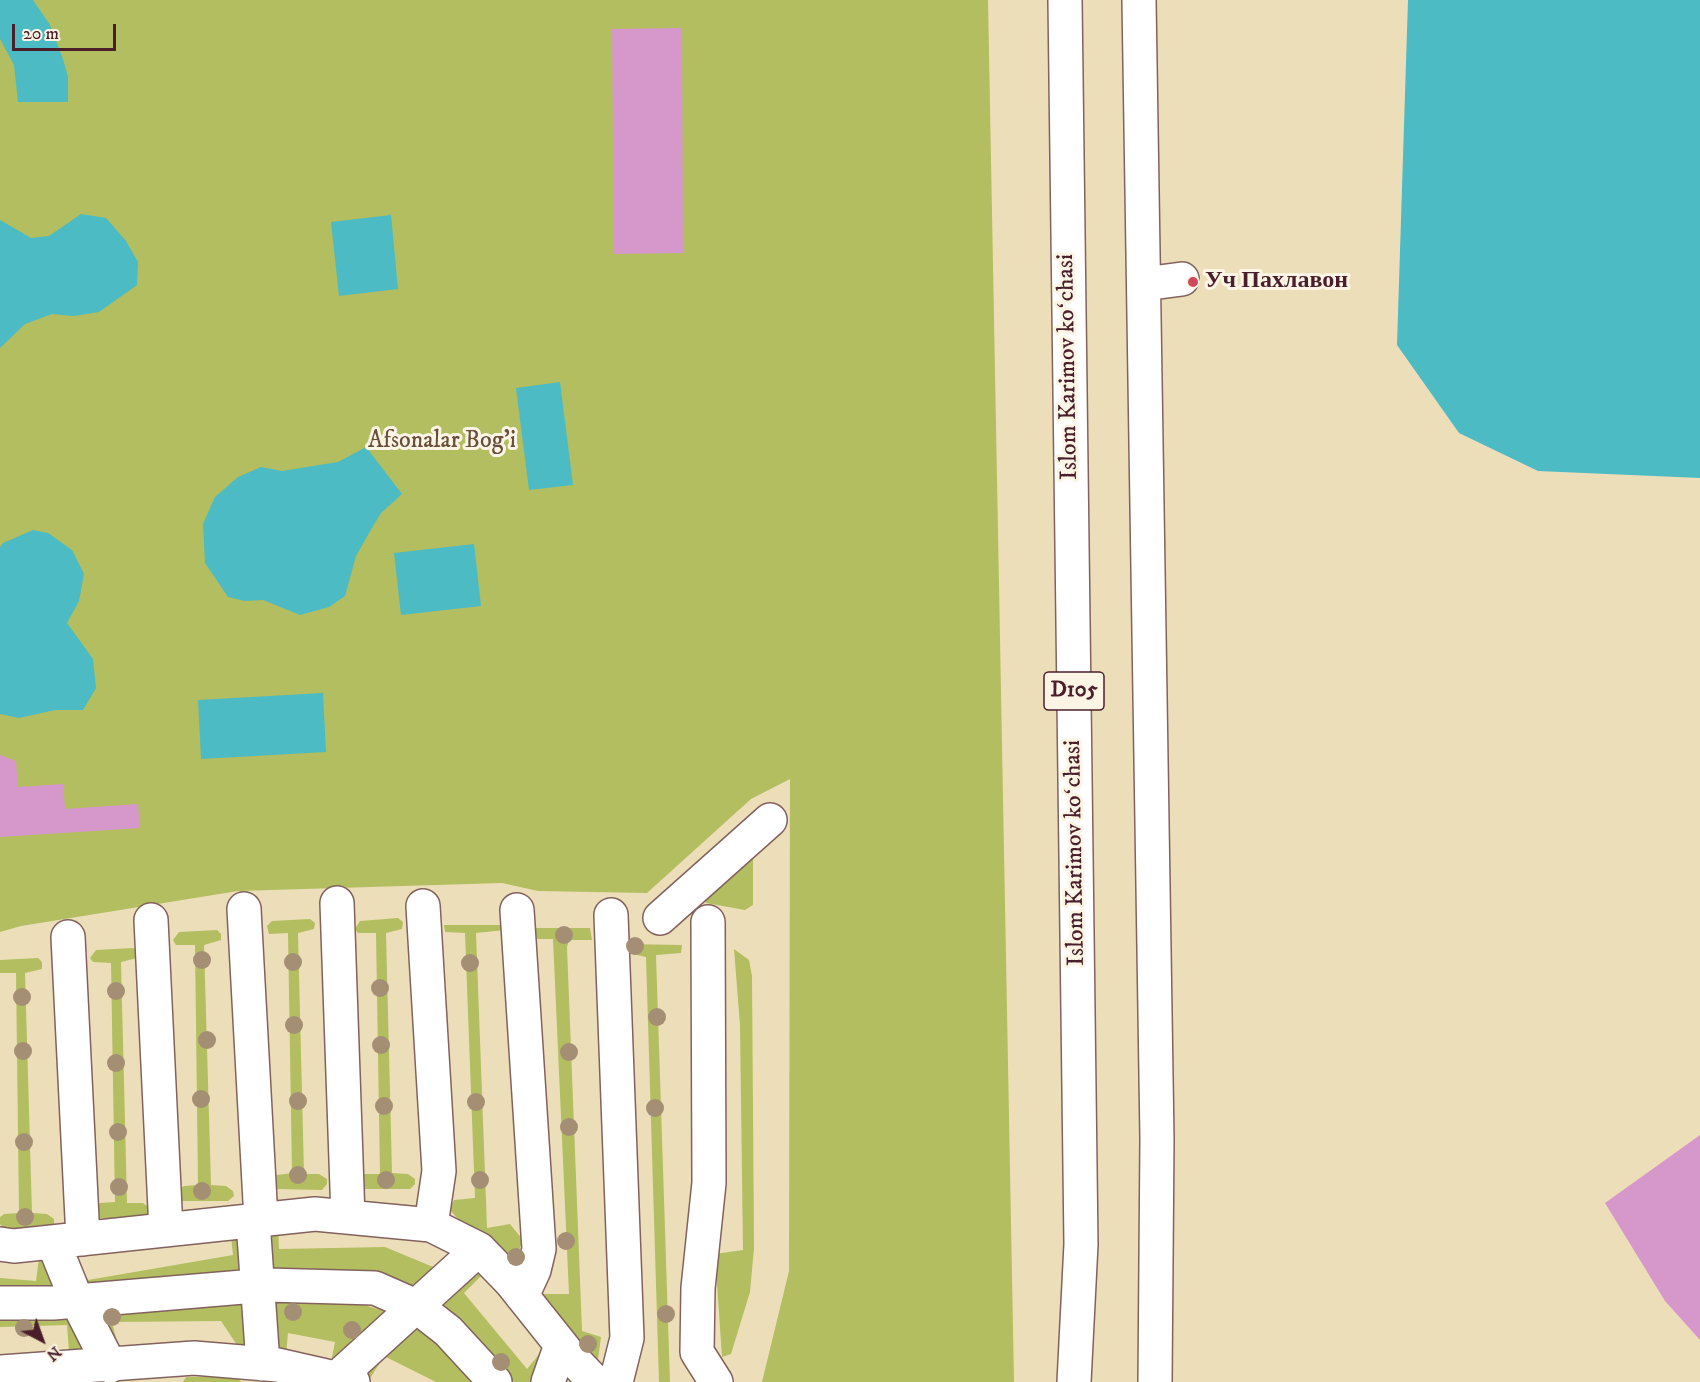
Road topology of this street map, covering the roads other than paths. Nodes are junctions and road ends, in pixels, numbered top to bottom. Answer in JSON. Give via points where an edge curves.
{"nodes":[{"id":1,"x":1065,"y":0,"type":"edge"},
{"id":2,"x":1139,"y":0,"type":"edge"},
{"id":3,"x":1182,"y":279,"type":"dead end"},
{"id":4,"x":1144,"y":284,"type":"junction"},
{"id":5,"x":770,"y":820,"type":"dead end"},
{"id":6,"x":337,"y":903,"type":"dead end"},
{"id":7,"x":423,"y":906,"type":"dead end"},
{"id":8,"x":244,"y":909,"type":"dead end"},
{"id":9,"x":517,"y":910,"type":"dead end"},
{"id":10,"x":611,"y":915,"type":"dead end"},
{"id":11,"x":660,"y":918,"type":"dead end"},
{"id":12,"x":151,"y":920,"type":"dead end"},
{"id":13,"x":708,"y":922,"type":"dead end"},
{"id":14,"x":68,"y":937,"type":"dead end"},
{"id":15,"x":348,"y":1217,"type":"junction"},
{"id":16,"x":257,"y":1220,"type":"junction"},
{"id":17,"x":431,"y":1225,"type":"junction"},
{"id":18,"x":166,"y":1230,"type":"junction"},
{"id":19,"x":68,"y":1240,"type":"junction"},
{"id":20,"x":0,"y":1244,"type":"edge"},
{"id":21,"x":478,"y":1248,"type":"junction"},
{"id":22,"x":258,"y":1286,"type":"junction"},
{"id":23,"x":522,"y":1296,"type":"junction"},
{"id":24,"x":78,"y":1301,"type":"junction"},
{"id":25,"x":0,"y":1303,"type":"edge"},
{"id":26,"x":416,"y":1306,"type":"junction"},
{"id":27,"x":561,"y":1345,"type":"junction"},
{"id":28,"x":110,"y":1366,"type":"junction"},
{"id":29,"x":260,"y":1370,"type":"edge"},
{"id":30,"x":0,"y":1372,"type":"edge"},
{"id":31,"x":162,"y":1372,"type":"edge"},
{"id":32,"x":345,"y":1381,"type":"edge"},
{"id":33,"x":495,"y":1382,"type":"edge"},
{"id":34,"x":548,"y":1382,"type":"edge"},
{"id":35,"x":595,"y":1382,"type":"edge"},
{"id":36,"x":616,"y":1382,"type":"edge"},
{"id":37,"x":716,"y":1382,"type":"edge"},
{"id":38,"x":1074,"y":1382,"type":"edge"},
{"id":39,"x":1155,"y":1382,"type":"edge"}],
"edges":[{"from":1,"to":38,"type":"main road","name":"Islom Karimov koʻchasi","number":"D105","via":[[1081,1244]]},
{"from":2,"to":4,"type":"main road"},
{"from":3,"to":4,"type":"main road"},
{"from":4,"to":39,"type":"main road","via":[[1157,1138]]},
{"from":5,"to":11,"type":"main road"},
{"from":6,"to":15,"type":"main road"},
{"from":7,"to":17,"type":"main road","via":[[439,1171]]},
{"from":8,"to":16,"type":"main road"},
{"from":9,"to":23,"type":"main road","via":[[539,1250]]},
{"from":10,"to":36,"type":"main road","via":[[627,1338]]},
{"from":12,"to":18,"type":"main road"},
{"from":13,"to":37,"type":"main road","via":[[709,1183],[698,1288],[697,1352]]},
{"from":14,"to":19,"type":"main road"},
{"from":15,"to":16,"type":"main road","via":[[315,1214]]},
{"from":15,"to":17,"type":"main road"},
{"from":16,"to":18,"type":"main road"},
{"from":16,"to":22,"type":"main road"},
{"from":17,"to":21,"type":"main road"},
{"from":18,"to":19,"type":"main road"},
{"from":19,"to":20,"type":"main road"},
{"from":19,"to":24,"type":"main road"},
{"from":21,"to":23,"type":"main road"},
{"from":21,"to":26,"type":"main road"},
{"from":22,"to":24,"type":"main road"},
{"from":22,"to":26,"type":"main road","via":[[375,1288]]},
{"from":22,"to":29,"type":"main road"},
{"from":23,"to":27,"type":"main road"},
{"from":24,"to":25,"type":"main road"},
{"from":24,"to":28,"type":"main road"},
{"from":26,"to":32,"type":"main road"},
{"from":26,"to":33,"type":"main road","via":[[448,1331]]},
{"from":27,"to":34,"type":"main road"},
{"from":27,"to":35,"type":"main road"},
{"from":28,"to":30,"type":"main road"},
{"from":28,"to":31,"type":"main road"},
{"from":29,"to":31,"type":"main road","via":[[194,1358]]},
{"from":29,"to":32,"type":"main road"}]}
